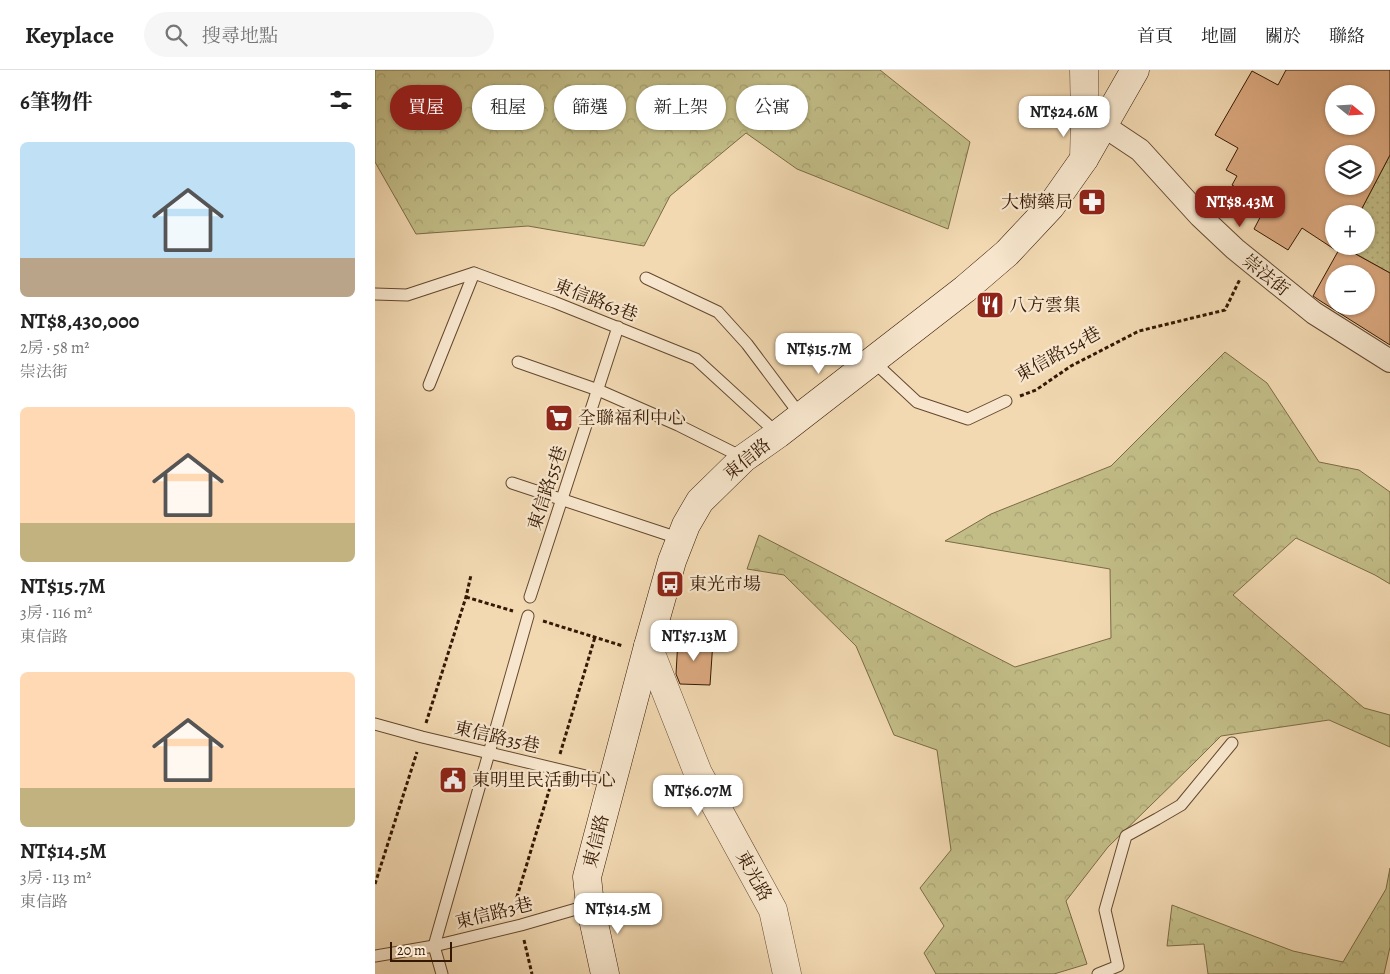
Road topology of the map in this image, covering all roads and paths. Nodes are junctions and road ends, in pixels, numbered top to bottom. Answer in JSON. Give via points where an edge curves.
{"nodes":[{"id":1,"x":1084,"y":70,"type":"edge"},
{"id":2,"x":1130,"y":71,"type":"edge"},
{"id":3,"x":1095,"y":122,"type":"junction"},
{"id":4,"x":1249,"y":261,"type":"junction"},
{"id":5,"x":474,"y":273,"type":"junction"},
{"id":6,"x":646,"y":278,"type":"dead end"},
{"id":7,"x":375,"y":294,"type":"edge"},
{"id":8,"x":618,"y":328,"type":"junction"},
{"id":9,"x":873,"y":360,"type":"junction"},
{"id":10,"x":1390,"y":361,"type":"edge"},
{"id":11,"x":518,"y":362,"type":"dead end"},
{"id":12,"x":429,"y":385,"type":"dead end"},
{"id":13,"x":598,"y":390,"type":"junction"},
{"id":14,"x":1007,"y":401,"type":"joint"},
{"id":15,"x":801,"y":416,"type":"junction"},
{"id":16,"x":778,"y":434,"type":"junction"},
{"id":17,"x":744,"y":458,"type":"junction"},
{"id":18,"x":512,"y":483,"type":"dead end"},
{"id":19,"x":562,"y":500,"type":"junction"},
{"id":20,"x":681,"y":539,"type":"junction"},
{"id":21,"x":466,"y":597,"type":"dead end"},
{"id":22,"x":529,"y":597,"type":"dead end"},
{"id":23,"x":528,"y":616,"type":"junction"},
{"id":24,"x":595,"y":637,"type":"junction"},
{"id":25,"x":648,"y":646,"type":"junction"},
{"id":26,"x":375,"y":724,"type":"edge"},
{"id":27,"x":1232,"y":743,"type":"dead end"},
{"id":28,"x":489,"y":753,"type":"junction"},
{"id":29,"x":556,"y":769,"type":"junction"},
{"id":30,"x":611,"y":782,"type":"junction"},
{"id":31,"x":590,"y":905,"type":"junction"},
{"id":32,"x":521,"y":925,"type":"junction"},
{"id":33,"x":434,"y":946,"type":"junction"},
{"id":34,"x":375,"y":956,"type":"edge"},
{"id":35,"x":441,"y":974,"type":"edge"},
{"id":36,"x":533,"y":974,"type":"edge"},
{"id":37,"x":605,"y":974,"type":"edge"},
{"id":38,"x":787,"y":974,"type":"edge"},
{"id":39,"x":1098,"y":974,"type":"edge"}],
"edges":[{"from":1,"to":3,"type":"main road"},
{"from":2,"to":3,"type":"main road","name":"東信路"},
{"from":3,"to":4,"type":"street","name":"崇法街","via":[[1140,150],[1200,216]]},
{"from":3,"to":9,"type":"main road","name":"東信路","via":[[1084,159],[1051,206],[1007,253]]},
{"from":4,"to":10,"type":"street","name":"崇法街","via":[[1313,313]]},
{"from":4,"to":14,"type":"path","name":"東信路154巷","via":[[1225,310],[1139,331],[1071,366],[1036,390]]},
{"from":5,"to":7,"type":"lane","via":[[407,295]]},
{"from":5,"to":8,"type":"lane","name":"東信路63巷"},
{"from":5,"to":12,"type":"lane"},
{"from":6,"to":15,"type":"lane","via":[[718,312],[747,344]]},
{"from":8,"to":13,"type":"lane","name":"東信路55巷"},
{"from":8,"to":16,"type":"lane","name":"東信路63巷","via":[[696,359]]},
{"from":9,"to":14,"type":"lane","name":"東信路154巷","via":[[917,402],[968,419]]},
{"from":9,"to":15,"type":"main road","name":"東信路"},
{"from":11,"to":13,"type":"lane"},
{"from":13,"to":17,"type":"lane"},
{"from":13,"to":19,"type":"lane","name":"東信路55巷"},
{"from":15,"to":16,"type":"main road","name":"東信路"},
{"from":16,"to":17,"type":"main road","name":"東信路"},
{"from":17,"to":20,"type":"main road","name":"東信路","via":[[700,501],[685,525]]},
{"from":18,"to":19,"type":"lane"},
{"from":19,"to":20,"type":"lane"},
{"from":19,"to":22,"type":"lane","name":"東信路55巷"},
{"from":20,"to":25,"type":"main road","name":"東信路"},
{"from":21,"to":23,"type":"path"},
{"from":23,"to":24,"type":"path"},
{"from":23,"to":28,"type":"lane"},
{"from":24,"to":25,"type":"path","via":[[640,651]]},
{"from":24,"to":29,"type":"path"},
{"from":25,"to":30,"type":"main road","name":"東信路"},
{"from":25,"to":38,"type":"main road","name":"東光路","via":[[698,773],[773,910]]},
{"from":26,"to":28,"type":"lane","name":"東信路35巷"},
{"from":27,"to":39,"type":"lane","via":[[1181,805],[1126,836],[1105,910],[1118,966]]},
{"from":28,"to":29,"type":"lane","name":"東信路35巷"},
{"from":28,"to":33,"type":"lane"},
{"from":29,"to":30,"type":"lane","name":"東信路35巷"},
{"from":29,"to":32,"type":"path","via":[[516,900]]},
{"from":30,"to":31,"type":"main road","name":"東信路","via":[[587,876]]},
{"from":31,"to":32,"type":"lane","name":"東信路3巷"},
{"from":31,"to":37,"type":"main road","name":"東信路"},
{"from":32,"to":33,"type":"lane","name":"東信路3巷"},
{"from":32,"to":36,"type":"path"},
{"from":33,"to":34,"type":"lane","name":"東信路3巷"},
{"from":33,"to":35,"type":"lane"}]}
